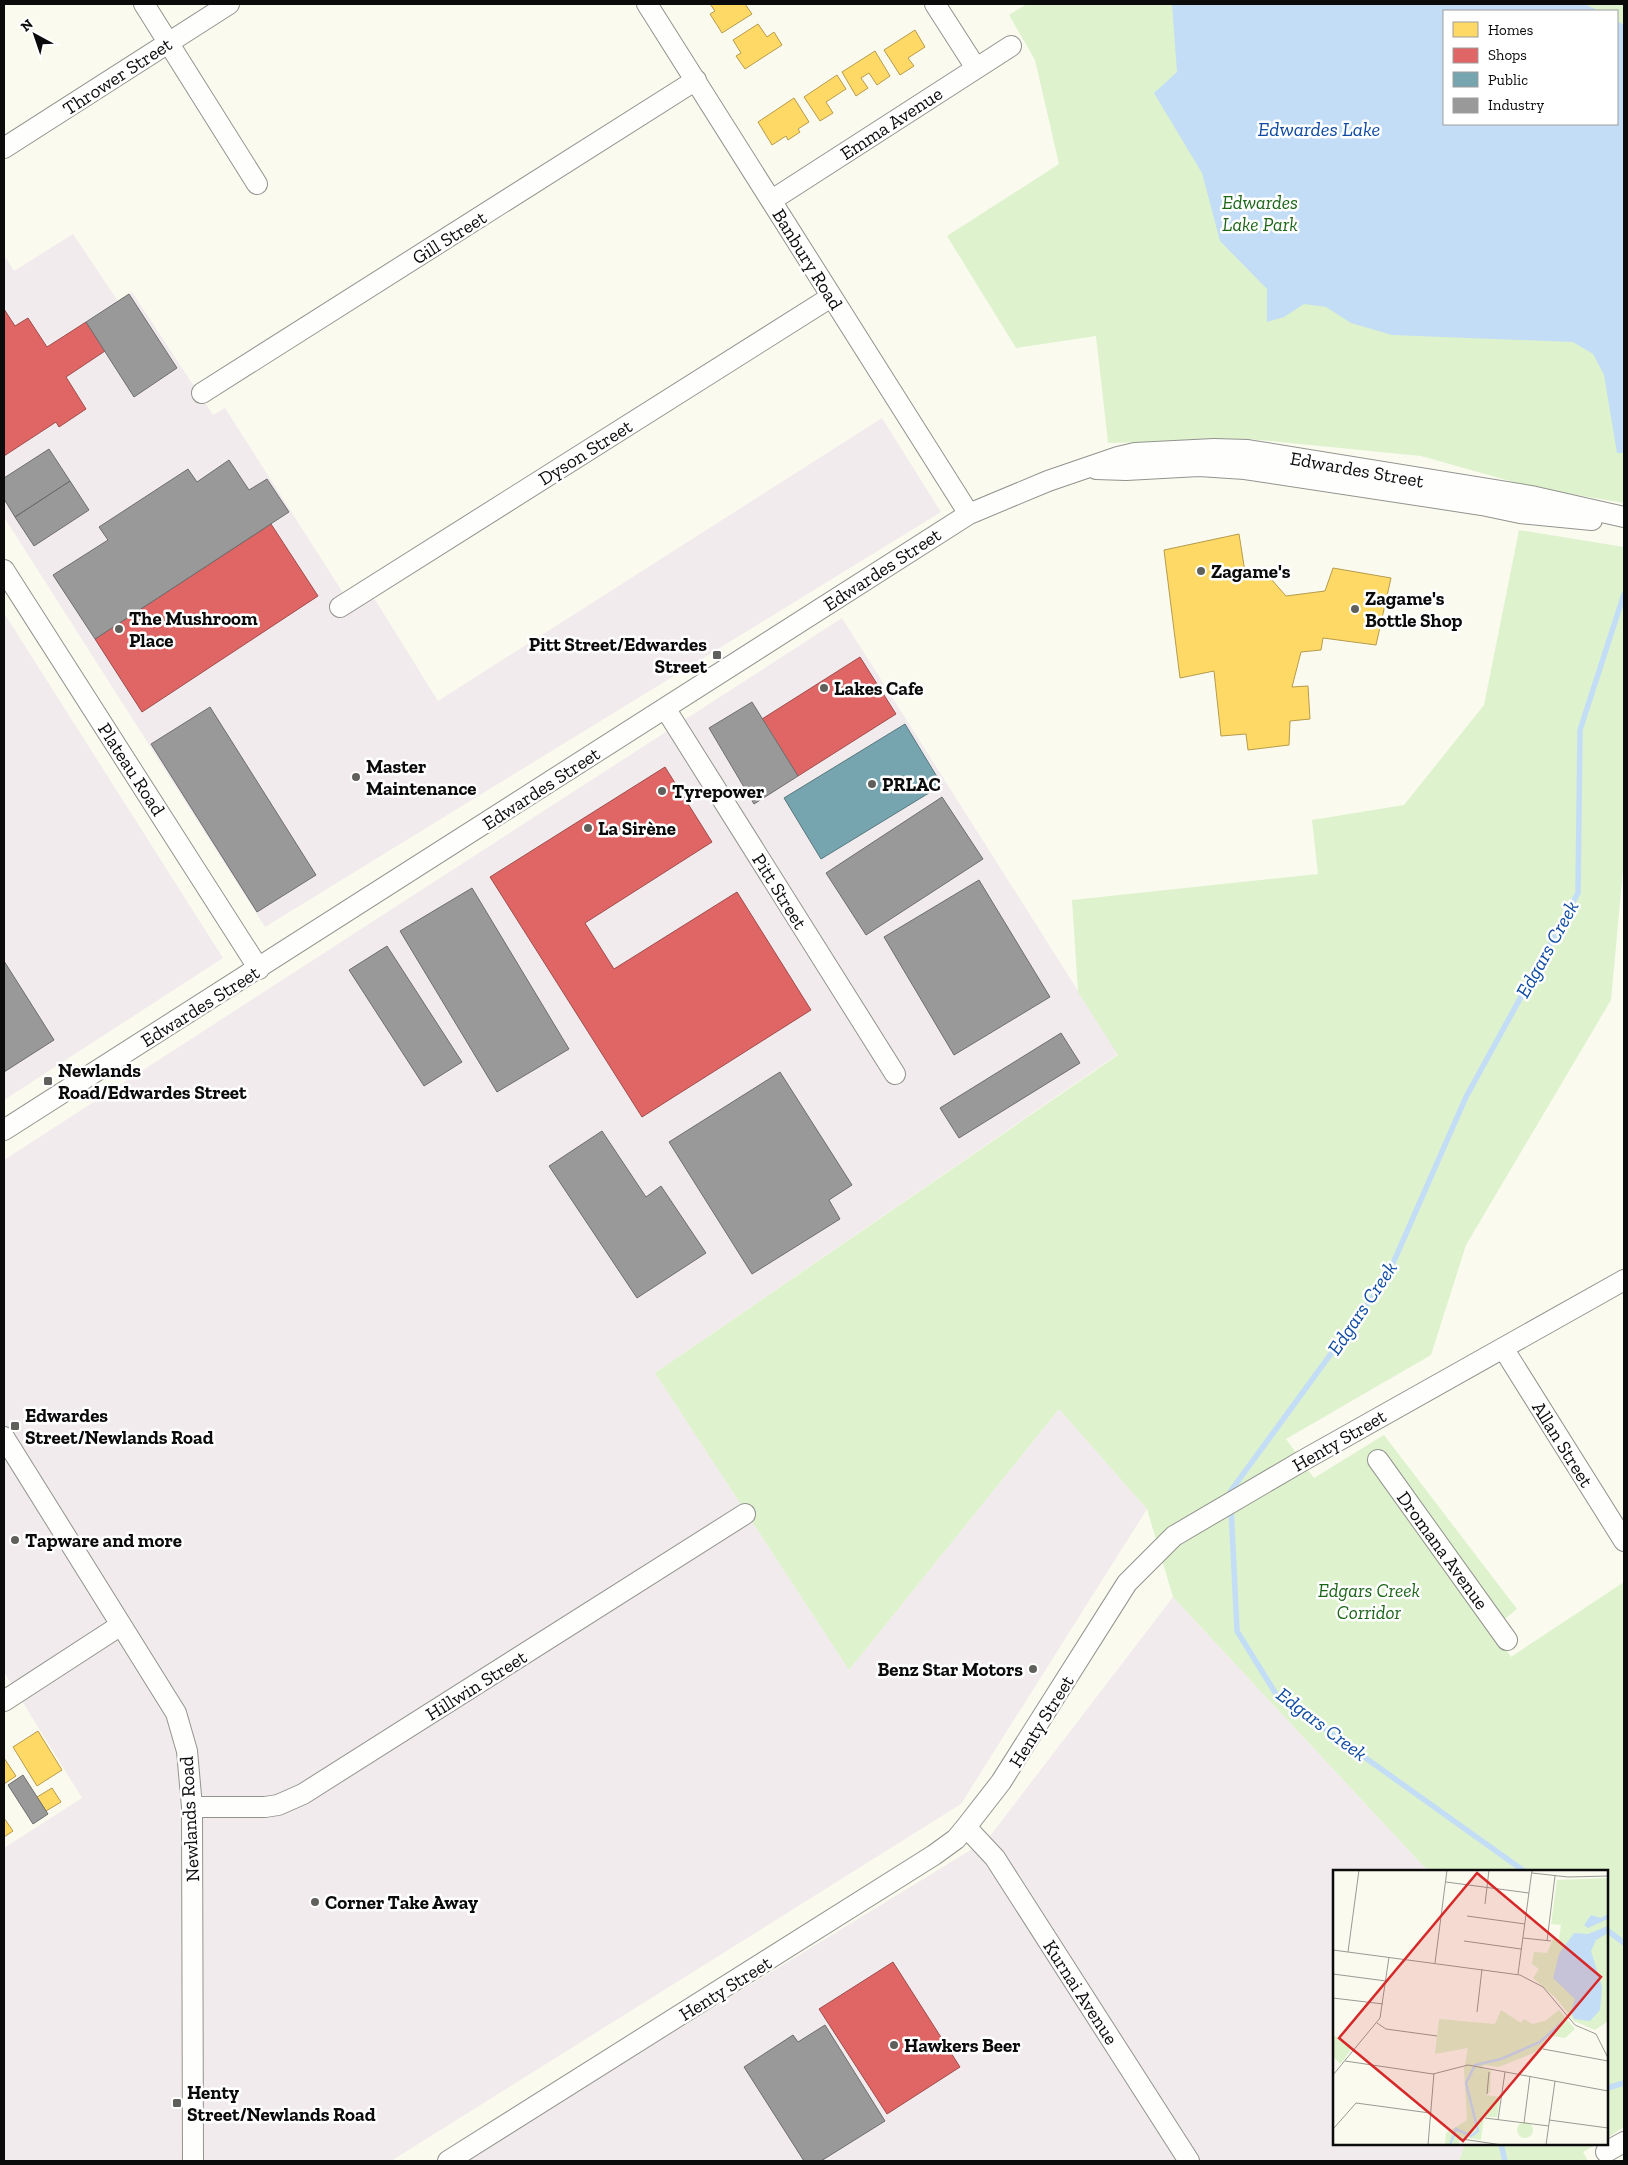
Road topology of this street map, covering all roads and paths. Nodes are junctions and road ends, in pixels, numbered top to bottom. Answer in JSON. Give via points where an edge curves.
{"nodes":[{"id":1,"x":144,"y":4,"type":"edge"},
{"id":2,"x":229,"y":4,"type":"edge"},
{"id":3,"x":647,"y":4,"type":"edge"},
{"id":4,"x":935,"y":4,"type":"edge"},
{"id":5,"x":169,"y":43,"type":"junction"},
{"id":6,"x":1011,"y":46,"type":"dead end"},
{"id":7,"x":976,"y":68,"type":"junction"},
{"id":8,"x":696,"y":80,"type":"junction"},
{"id":9,"x":4,"y":148,"type":"edge"},
{"id":10,"x":256,"y":184,"type":"dead end"},
{"id":11,"x":772,"y":200,"type":"junction"},
{"id":12,"x":832,"y":297,"type":"junction"},
{"id":13,"x":202,"y":393,"type":"dead end"},
{"id":14,"x":1089,"y":468,"type":"junction"},
{"id":15,"x":969,"y":514,"type":"junction"},
{"id":16,"x":1624,"y":517,"type":"edge"},
{"id":17,"x":1624,"y":523,"type":"edge"},
{"id":18,"x":4,"y":570,"type":"edge"},
{"id":19,"x":340,"y":607,"type":"dead end"},
{"id":20,"x":665,"y":708,"type":"junction"},
{"id":21,"x":259,"y":969,"type":"junction"},
{"id":22,"x":895,"y":1074,"type":"dead end"},
{"id":23,"x":4,"y":1130,"type":"edge"},
{"id":24,"x":1624,"y":1280,"type":"edge"},
{"id":25,"x":1503,"y":1348,"type":"junction"},
{"id":26,"x":4,"y":1437,"type":"edge"},
{"id":27,"x":1378,"y":1460,"type":"dead end"},
{"id":28,"x":745,"y":1514,"type":"dead end"},
{"id":29,"x":1624,"y":1541,"type":"edge"},
{"id":30,"x":122,"y":1625,"type":"junction"},
{"id":31,"x":1507,"y":1640,"type":"dead end"},
{"id":32,"x":4,"y":1701,"type":"edge"},
{"id":33,"x":192,"y":1807,"type":"junction"},
{"id":34,"x":966,"y":1827,"type":"junction"},
{"id":35,"x":1624,"y":2142,"type":"edge"},
{"id":36,"x":1606,"y":2152,"type":"dead end"},
{"id":37,"x":1186,"y":2160,"type":"edge"},
{"id":38,"x":193,"y":2161,"type":"edge"},
{"id":39,"x":448,"y":2161,"type":"edge"}],
"edges":[{"from":1,"to":5,"type":"street"},
{"from":2,"to":5,"type":"street","name":"Thrower Street"},
{"from":3,"to":8,"type":"street","name":"Banbury Road"},
{"from":4,"to":7,"type":"street"},
{"from":5,"to":9,"type":"street","name":"Thrower Street"},
{"from":5,"to":10,"type":"street"},
{"from":6,"to":7,"type":"street","name":"Emma Avenue"},
{"from":7,"to":11,"type":"street","name":"Emma Avenue"},
{"from":8,"to":11,"type":"street","name":"Banbury Road"},
{"from":8,"to":13,"type":"street","name":"Gill Street"},
{"from":11,"to":12,"type":"street","name":"Banbury Road"},
{"from":12,"to":15,"type":"street","name":"Banbury Road"},
{"from":12,"to":19,"type":"street","name":"Dyson Street"},
{"from":14,"to":15,"type":"street","name":"Edwardes Street","via":[[1048,481]]},
{"from":14,"to":16,"type":"street","name":"Edwardes Street","via":[[1135,453],[1248,450],[1531,496]]},
{"from":14,"to":17,"type":"street","name":"Edwardes Street","via":[[1126,470],[1199,466],[1245,469],[1520,512]]},
{"from":15,"to":20,"type":"street","name":"Edwardes Street"},
{"from":18,"to":21,"type":"street","name":"Plateau Road"},
{"from":20,"to":21,"type":"street","name":"Edwardes Street"},
{"from":20,"to":22,"type":"street","name":"Pitt Street"},
{"from":21,"to":23,"type":"street","name":"Edwardes Street"},
{"from":24,"to":25,"type":"street","name":"Henty Street"},
{"from":25,"to":29,"type":"street","name":"Allan Street"},
{"from":25,"to":34,"type":"street","name":"Henty Street","via":[[1174,1536],[1126,1583],[1031,1737]]},
{"from":26,"to":30,"type":"street","name":"Newlands Road"},
{"from":27,"to":31,"type":"street","name":"Dromana Avenue"},
{"from":28,"to":33,"type":"street","name":"Hillwin Street","via":[[303,1794],[265,1807]]},
{"from":30,"to":32,"type":"street"},
{"from":30,"to":33,"type":"street","name":"Newlands Road","via":[[176,1713],[187,1751]]},
{"from":33,"to":38,"type":"street","name":"Newlands Road"},
{"from":34,"to":37,"type":"street","name":"Kurnai Avenue","via":[[995,1858]]},
{"from":34,"to":39,"type":"street","name":"Henty Street","via":[[956,1839],[926,1860]]},
{"from":35,"to":36,"type":"street"}]}
